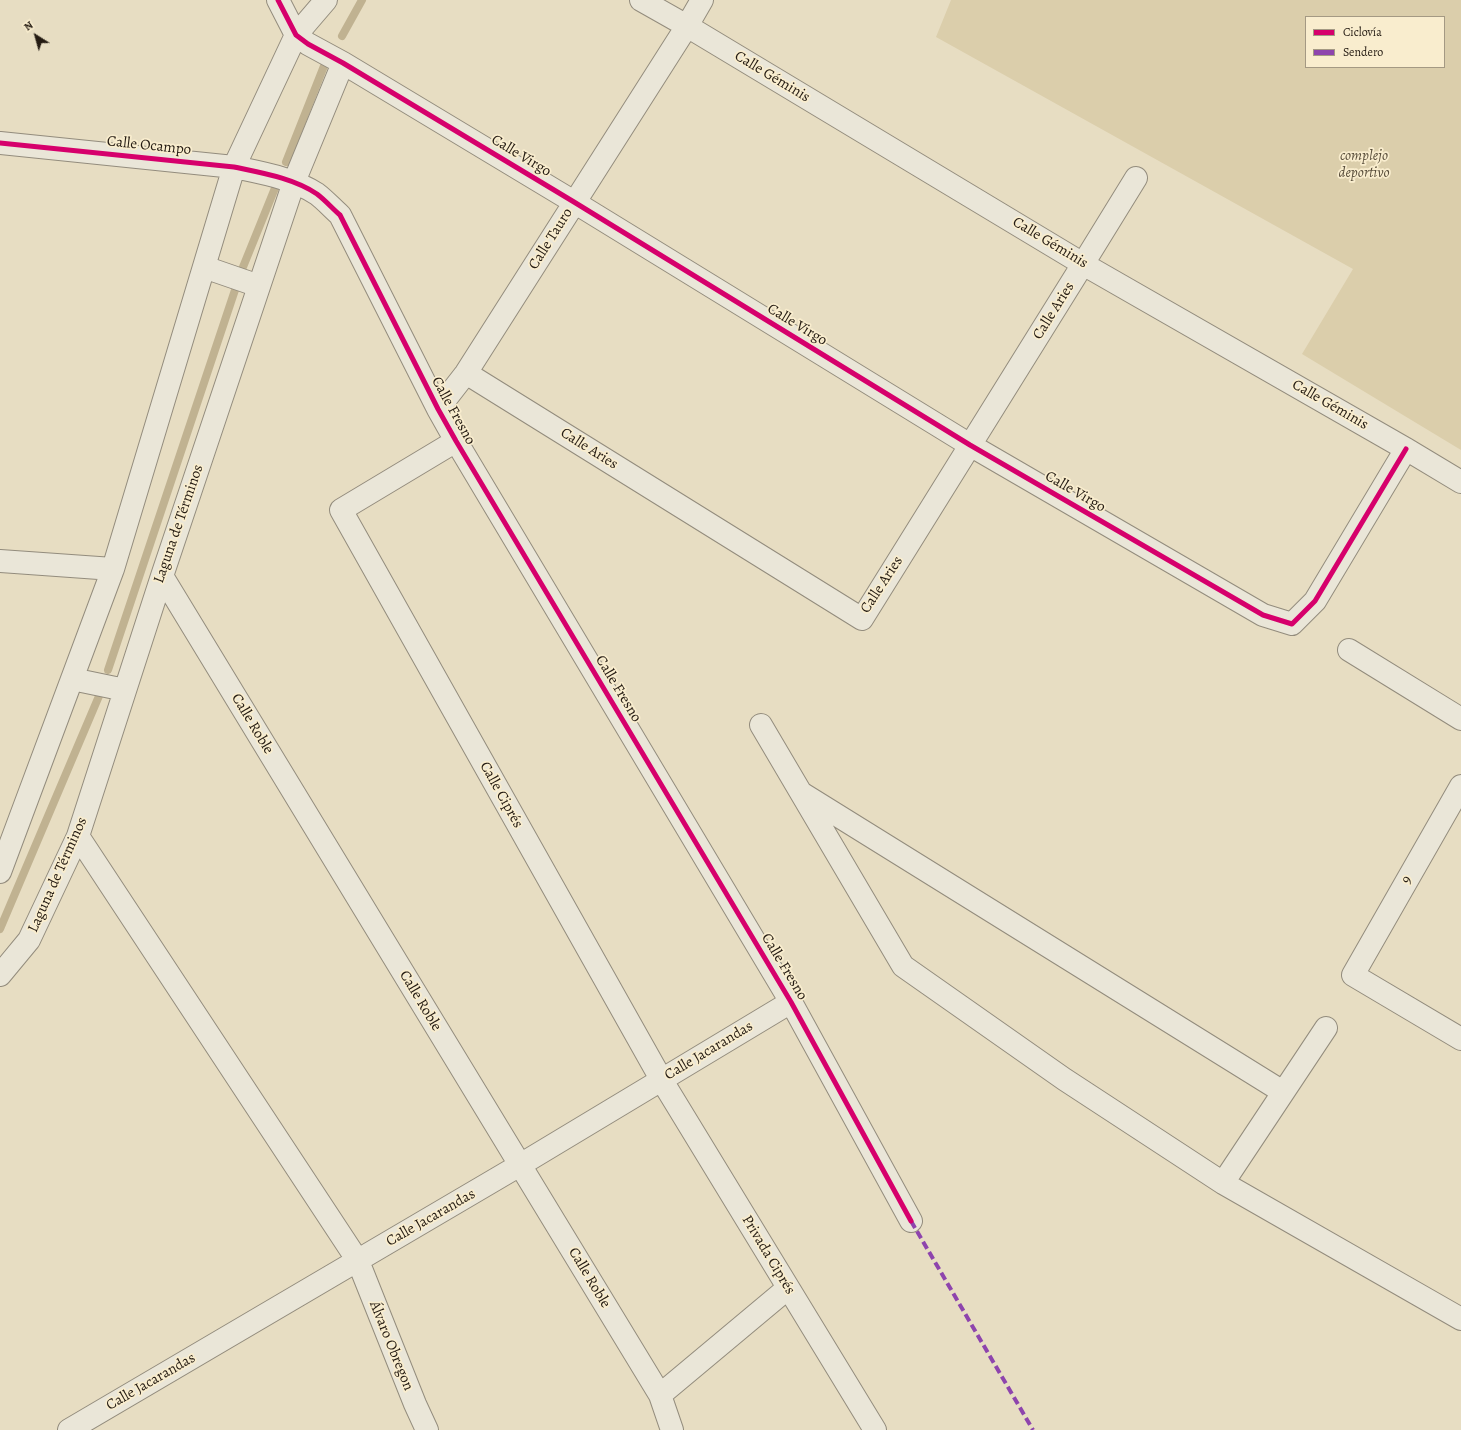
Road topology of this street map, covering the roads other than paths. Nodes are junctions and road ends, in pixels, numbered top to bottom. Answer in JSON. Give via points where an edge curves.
{"nodes":[{"id":1,"x":278,"y":0,"type":"edge"},
{"id":2,"x":326,"y":0,"type":"edge"},
{"id":3,"x":641,"y":0,"type":"edge"},
{"id":4,"x":702,"y":0,"type":"edge"},
{"id":5,"x":687,"y":26,"type":"junction"},
{"id":6,"x":296,"y":35,"type":"junction"},
{"id":7,"x":343,"y":63,"type":"junction"},
{"id":8,"x":0,"y":142,"type":"edge"},
{"id":9,"x":234,"y":167,"type":"junction"},
{"id":10,"x":1136,"y":178,"type":"dead end"},
{"id":11,"x":294,"y":182,"type":"junction"},
{"id":12,"x":574,"y":202,"type":"junction"},
{"id":13,"x":1084,"y":264,"type":"junction"},
{"id":14,"x":204,"y":267,"type":"junction"},
{"id":15,"x":259,"y":286,"type":"junction"},
{"id":16,"x":466,"y":373,"type":"junction"},
{"id":17,"x":438,"y":409,"type":"junction"},
{"id":18,"x":456,"y":441,"type":"junction"},
{"id":19,"x":970,"y":445,"type":"junction"},
{"id":20,"x":1406,"y":448,"type":"junction"},
{"id":21,"x":1461,"y":482,"type":"edge"},
{"id":22,"x":0,"y":562,"type":"edge"},
{"id":23,"x":113,"y":569,"type":"junction"},
{"id":24,"x":162,"y":576,"type":"junction"},
{"id":25,"x":1349,"y":650,"type":"dead end"},
{"id":26,"x":72,"y":679,"type":"junction"},
{"id":27,"x":125,"y":690,"type":"junction"},
{"id":28,"x":1461,"y":719,"type":"edge"},
{"id":29,"x":761,"y":725,"type":"dead end"},
{"id":30,"x":1461,"y":786,"type":"edge"},
{"id":31,"x":801,"y":792,"type":"junction"},
{"id":32,"x":78,"y":836,"type":"junction"},
{"id":33,"x":0,"y":872,"type":"edge"},
{"id":34,"x":0,"y":975,"type":"edge"},
{"id":35,"x":791,"y":1002,"type":"junction"},
{"id":36,"x":1326,"y":1028,"type":"dead end"},
{"id":37,"x":1461,"y":1040,"type":"edge"},
{"id":38,"x":661,"y":1079,"type":"junction"},
{"id":39,"x":1283,"y":1092,"type":"junction"},
{"id":40,"x":520,"y":1165,"type":"junction"},
{"id":41,"x":1224,"y":1183,"type":"junction"},
{"id":42,"x":911,"y":1221,"type":"dead end"},
{"id":43,"x":358,"y":1261,"type":"junction"},
{"id":44,"x":788,"y":1288,"type":"junction"},
{"id":45,"x":1461,"y":1319,"type":"edge"},
{"id":46,"x":660,"y":1396,"type":"junction"},
{"id":47,"x":415,"y":1404,"type":"junction"},
{"id":48,"x":69,"y":1430,"type":"edge"},
{"id":49,"x":410,"y":1430,"type":"edge"},
{"id":50,"x":427,"y":1430,"type":"edge"},
{"id":51,"x":672,"y":1430,"type":"edge"},
{"id":52,"x":875,"y":1430,"type":"edge"}],
"edges":[{"from":1,"to":6,"type":"street"},
{"from":2,"to":6,"type":"street"},
{"from":3,"to":5,"type":"street","name":"Calle Géminis"},
{"from":4,"to":5,"type":"street","name":"Calle Tauro"},
{"from":5,"to":12,"type":"street","name":"Calle Tauro"},
{"from":5,"to":13,"type":"street","name":"Calle Géminis"},
{"from":6,"to":7,"type":"street","name":"Calle Virgo"},
{"from":6,"to":9,"type":"street"},
{"from":7,"to":11,"type":"street","name":"Laguna de Términos"},
{"from":7,"to":12,"type":"street","name":"Calle Virgo"},
{"from":8,"to":9,"type":"street","name":"Calle Ocampo"},
{"from":9,"to":11,"type":"street","name":"Calle Ocampo"},
{"from":9,"to":14,"type":"street"},
{"from":10,"to":13,"type":"street","name":"Calle Aries"},
{"from":11,"to":15,"type":"street","name":"Laguna de Términos"},
{"from":11,"to":17,"type":"street","name":"Calle Fresno","via":[[318,194],[340,215]]},
{"from":12,"to":16,"type":"street","name":"Calle Tauro"},
{"from":12,"to":19,"type":"street","name":"Calle Virgo"},
{"from":13,"to":19,"type":"street","name":"Calle Aries"},
{"from":13,"to":20,"type":"street","name":"Calle Géminis"},
{"from":14,"to":15,"type":"street"},
{"from":14,"to":23,"type":"street"},
{"from":15,"to":24,"type":"street","name":"Laguna de Términos"},
{"from":16,"to":17,"type":"street","name":"Calle Tauro"},
{"from":16,"to":19,"type":"street","name":"Calle Aries","via":[[862,619]]},
{"from":17,"to":18,"type":"street","name":"Calle Fresno"},
{"from":18,"to":35,"type":"street","name":"Calle Fresno"},
{"from":18,"to":38,"type":"street","name":"Calle Ciprés","via":[[341,510]]},
{"from":19,"to":20,"type":"street","name":"Calle Virgo","via":[[1263,615],[1292,624],[1315,601]]},
{"from":20,"to":21,"type":"street","name":"Calle Géminis"},
{"from":22,"to":23,"type":"street"},
{"from":23,"to":26,"type":"street"},
{"from":24,"to":27,"type":"street","name":"Laguna de Términos"},
{"from":24,"to":40,"type":"street","name":"Calle Roble"},
{"from":25,"to":28,"type":"street"},
{"from":26,"to":27,"type":"street"},
{"from":26,"to":33,"type":"street"},
{"from":27,"to":32,"type":"street","name":"Laguna de Términos"},
{"from":29,"to":31,"type":"street"},
{"from":30,"to":37,"type":"street","name":"9","via":[[1353,975]]},
{"from":31,"to":39,"type":"street"},
{"from":31,"to":41,"type":"street","via":[[903,966],[1064,1079]]},
{"from":32,"to":34,"type":"street","name":"Laguna de Términos","via":[[29,940]]},
{"from":32,"to":43,"type":"street","name":"Álvaro Obregon"},
{"from":35,"to":38,"type":"street","name":"Calle Jacarandas"},
{"from":35,"to":42,"type":"street","name":"Calle Fresno"},
{"from":36,"to":39,"type":"street"},
{"from":38,"to":40,"type":"street","name":"Calle Jacarandas"},
{"from":38,"to":44,"type":"street","name":"Privada Ciprés"},
{"from":39,"to":41,"type":"street"},
{"from":40,"to":43,"type":"street","name":"Calle Jacarandas"},
{"from":40,"to":46,"type":"street","name":"Calle Roble"},
{"from":41,"to":45,"type":"street"},
{"from":43,"to":47,"type":"street","name":"Álvaro Obregon"},
{"from":43,"to":48,"type":"street","name":"Calle Jacarandas"},
{"from":44,"to":46,"type":"street"},
{"from":44,"to":52,"type":"street","name":"Privada Ciprés"},
{"from":46,"to":51,"type":"street","name":"Calle Roble"},
{"from":47,"to":49,"type":"street"},
{"from":47,"to":50,"type":"street","name":"Álvaro Obregon"}]}
